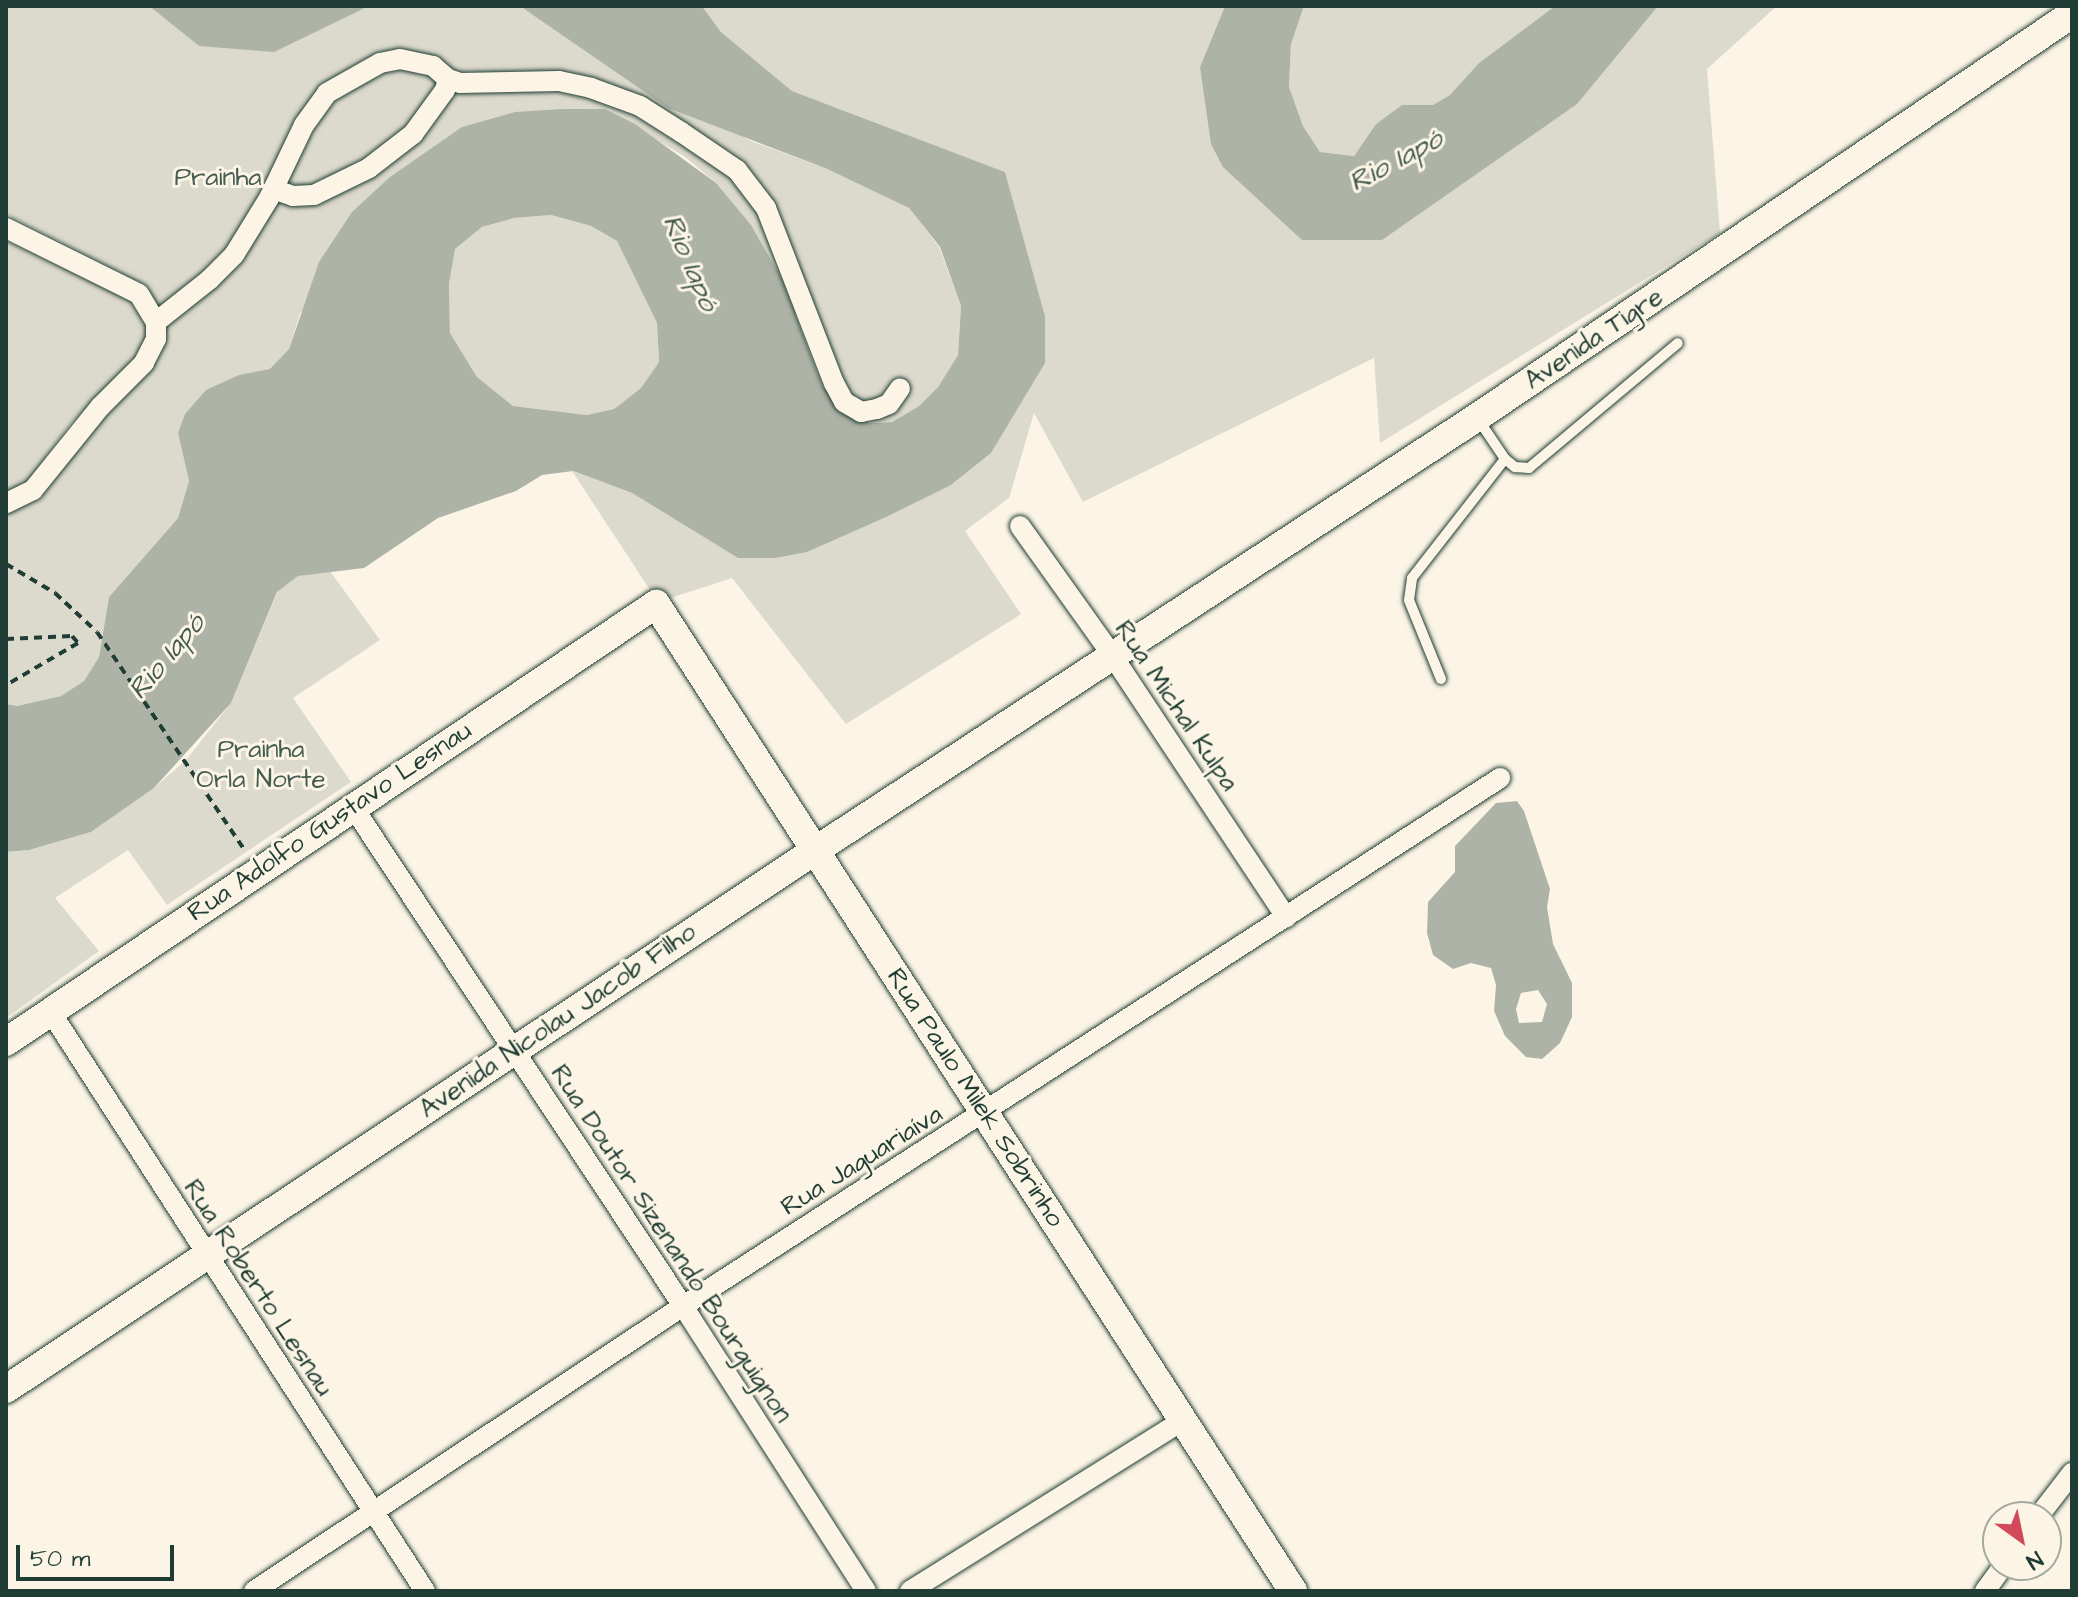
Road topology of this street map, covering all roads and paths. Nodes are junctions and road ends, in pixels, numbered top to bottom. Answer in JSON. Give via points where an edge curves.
{"nodes":[{"id":1,"x":2072,"y":14,"type":"edge"},
{"id":2,"x":448,"y":79,"type":"junction"},
{"id":3,"x":273,"y":189,"type":"junction"},
{"id":4,"x":6,"y":228,"type":"edge"},
{"id":5,"x":156,"y":322,"type":"junction"},
{"id":6,"x":1678,"y":343,"type":"dead end"},
{"id":7,"x":900,"y":388,"type":"dead end"},
{"id":8,"x":1476,"y":418,"type":"junction"},
{"id":9,"x":1505,"y":459,"type":"junction"},
{"id":10,"x":6,"y":503,"type":"edge"},
{"id":11,"x":1020,"y":526,"type":"dead end"},
{"id":12,"x":6,"y":564,"type":"edge"},
{"id":13,"x":656,"y":604,"type":"joint"},
{"id":14,"x":6,"y":639,"type":"edge"},
{"id":15,"x":1112,"y":655,"type":"junction"},
{"id":16,"x":1441,"y":679,"type":"dead end"},
{"id":17,"x":6,"y":685,"type":"edge"},
{"id":18,"x":1500,"y":778,"type":"dead end"},
{"id":19,"x":353,"y":807,"type":"junction"},
{"id":20,"x":816,"y":850,"type":"junction"},
{"id":21,"x":258,"y":869,"type":"junction"},
{"id":22,"x":1286,"y":917,"type":"junction"},
{"id":23,"x":50,"y":1011,"type":"junction"},
{"id":24,"x":6,"y":1042,"type":"edge"},
{"id":25,"x":513,"y":1051,"type":"junction"},
{"id":26,"x":985,"y":1114,"type":"junction"},
{"id":27,"x":207,"y":1256,"type":"junction"},
{"id":28,"x":683,"y":1306,"type":"junction"},
{"id":29,"x":6,"y":1389,"type":"edge"},
{"id":30,"x":1182,"y":1421,"type":"junction"},
{"id":31,"x":2072,"y":1473,"type":"edge"},
{"id":32,"x":2050,"y":1501,"type":"edge"},
{"id":33,"x":374,"y":1513,"type":"junction"},
{"id":34,"x":254,"y":1591,"type":"edge"},
{"id":35,"x":425,"y":1591,"type":"edge"},
{"id":36,"x":866,"y":1591,"type":"edge"},
{"id":37,"x":910,"y":1591,"type":"edge"},
{"id":38,"x":1293,"y":1591,"type":"edge"}],
"edges":[{"from":1,"to":8,"type":"street","name":"Avenida Tigre"},
{"from":2,"to":3,"type":"street","via":[[413,134],[369,168],[314,195],[293,196]]},
{"from":2,"to":3,"type":"street","via":[[433,66],[400,59],[345,81],[315,108]]},
{"from":2,"to":7,"type":"street","via":[[477,86],[559,81],[591,88],[640,106],[737,170],[766,208],[844,402],[861,412],[877,409],[889,404]]},
{"from":3,"to":5,"type":"street","via":[[234,255]]},
{"from":4,"to":5,"type":"street","via":[[139,294]]},
{"from":5,"to":10,"type":"street","via":[[156,339],[144,363],[100,407],[33,490]]},
{"from":6,"to":9,"type":"lane","via":[[1529,468]]},
{"from":8,"to":9,"type":"lane"},
{"from":8,"to":15,"type":"street","name":"Avenida Tigre"},
{"from":9,"to":16,"type":"lane","via":[[1412,578],[1409,600]]},
{"from":11,"to":15,"type":"street","name":"Rua Michal Kulpa"},
{"from":12,"to":21,"type":"path","via":[[55,593],[97,632]]},
{"from":13,"to":19,"type":"street","name":"Rua Adolfo Gustavo Lesnau"},
{"from":13,"to":20,"type":"street","name":"Rua Paulo Milek Sobrinho"},
{"from":14,"to":17,"type":"path","via":[[72,636],[78,643]]},
{"from":15,"to":20,"type":"street","name":"Avenida Nicolau Jacob Filho"},
{"from":15,"to":22,"type":"street","name":"Rua Michal Kulpa"},
{"from":18,"to":22,"type":"street","name":"Rua Jaguariaíva"},
{"from":19,"to":21,"type":"street","name":"Rua Adolfo Gustavo Lesnau"},
{"from":19,"to":25,"type":"street","name":"Rua Doutor Sizenando Bourguignon"},
{"from":20,"to":25,"type":"street","name":"Avenida Nicolau Jacob Filho"},
{"from":20,"to":26,"type":"street","name":"Rua Paulo Milek Sobrinho"},
{"from":21,"to":23,"type":"street","name":"Rua Adolfo Gustavo Lesnau"},
{"from":22,"to":26,"type":"street","name":"Rua Jaguariaíva"},
{"from":23,"to":24,"type":"street","name":"Rua Adolfo Gustavo Lesnau"},
{"from":23,"to":27,"type":"street","name":"Rua Roberto Lesnau"},
{"from":25,"to":27,"type":"street","name":"Avenida Nicolau Jacob Filho"},
{"from":25,"to":28,"type":"street","name":"Rua Doutor Sizenando Bourguignon"},
{"from":26,"to":28,"type":"street","name":"Rua Jaguariaíva"},
{"from":26,"to":30,"type":"street","name":"Rua Paulo Milek Sobrinho"},
{"from":27,"to":29,"type":"street","name":"Avenida Nicolau Jacob Filho"},
{"from":27,"to":33,"type":"street","name":"Rua Roberto Lesnau"},
{"from":28,"to":33,"type":"street","name":"Rua Jaguariaíva"},
{"from":28,"to":36,"type":"street","name":"Rua Doutor Sizenando Bourguignon"},
{"from":30,"to":37,"type":"street"},
{"from":30,"to":38,"type":"street","name":"Rua Paulo Milek Sobrinho"},
{"from":31,"to":32,"type":"street"},
{"from":33,"to":34,"type":"street","name":"Rua Jaguariaíva"},
{"from":33,"to":35,"type":"street","name":"Rua Roberto Lesnau"}]}
